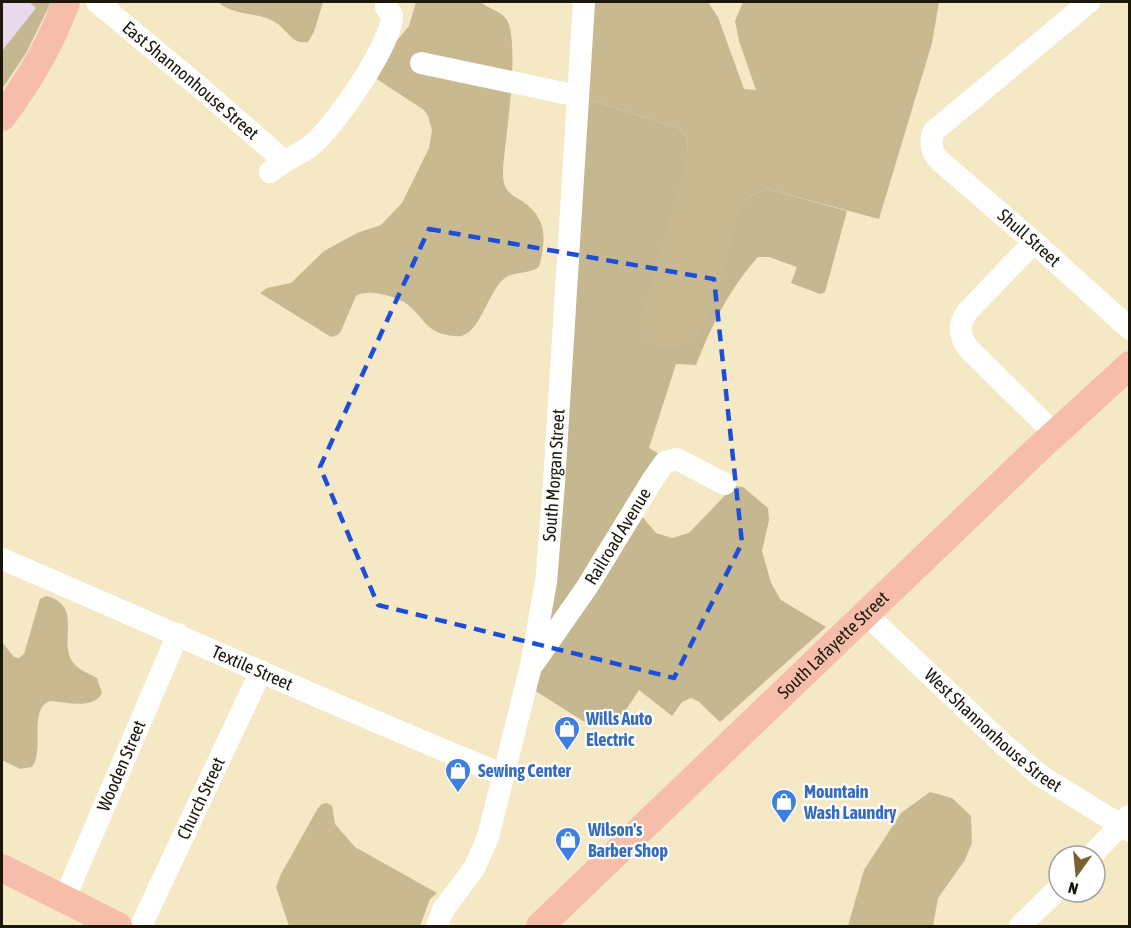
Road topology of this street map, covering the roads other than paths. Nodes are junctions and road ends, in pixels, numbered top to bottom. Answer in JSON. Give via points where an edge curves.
{"nodes":[{"id":1,"x":66,"y":2,"type":"edge"},
{"id":2,"x":97,"y":2,"type":"edge"},
{"id":3,"x":584,"y":2,"type":"edge"},
{"id":4,"x":1089,"y":2,"type":"edge"},
{"id":5,"x":386,"y":7,"type":"dead end"},
{"id":6,"x":421,"y":63,"type":"dead end"},
{"id":7,"x":578,"y":96,"type":"junction"},
{"id":8,"x":2,"y":117,"type":"edge"},
{"id":9,"x":1034,"y":242,"type":"junction"},
{"id":10,"x":1130,"y":328,"type":"edge"},
{"id":11,"x":1130,"y":365,"type":"edge"},
{"id":12,"x":1055,"y":434,"type":"junction"},
{"id":13,"x":725,"y":484,"type":"dead end"},
{"id":14,"x":2,"y":559,"type":"edge"},
{"id":15,"x":867,"y":615,"type":"junction"},
{"id":16,"x":178,"y":634,"type":"junction"},
{"id":17,"x":531,"y":666,"type":"junction"},
{"id":18,"x":261,"y":671,"type":"junction"},
{"id":19,"x":504,"y":775,"type":"junction"},
{"id":20,"x":1127,"y":824,"type":"edge"},
{"id":21,"x":1104,"y":844,"type":"edge"},
{"id":22,"x":2,"y":868,"type":"edge"},
{"id":23,"x":64,"y":900,"type":"junction"},
{"id":24,"x":1047,"y":900,"type":"edge"},
{"id":25,"x":118,"y":927,"type":"edge"},
{"id":26,"x":141,"y":927,"type":"edge"},
{"id":27,"x":437,"y":927,"type":"edge"},
{"id":28,"x":540,"y":927,"type":"edge"},
{"id":29,"x":1020,"y":927,"type":"edge"}],
"edges":[{"from":1,"to":8,"type":"main road","via":[[55,33]]},
{"from":2,"to":5,"type":"street","name":"East Shannonhouse Street","via":[[203,90],[277,166],[312,145],[358,87],[390,31],[392,15]]},
{"from":3,"to":7,"type":"street","name":"South Morgan Street"},
{"from":4,"to":9,"type":"street","name":"Shull Street","via":[[934,131],[931,138],[939,161]]},
{"from":6,"to":7,"type":"street"},
{"from":7,"to":17,"type":"street","name":"South Morgan Street","via":[[546,582]]},
{"from":9,"to":10,"type":"street","name":"Shull Street"},
{"from":9,"to":12,"type":"street","via":[[967,312],[960,333],[968,348]]},
{"from":11,"to":12,"type":"main road","name":"South Lafayette Street"},
{"from":12,"to":15,"type":"main road","name":"South Lafayette Street"},
{"from":13,"to":17,"type":"street","name":"Railroad Avenue","via":[[677,459],[665,462],[587,587]]},
{"from":14,"to":16,"type":"street","name":"Textile Street"},
{"from":15,"to":20,"type":"street","name":"West Shannonhouse Street","via":[[1041,776]]},
{"from":15,"to":28,"type":"main road","name":"South Lafayette Street"},
{"from":16,"to":18,"type":"street","name":"Textile Street"},
{"from":16,"to":23,"type":"street","name":"Wooden Street"},
{"from":17,"to":19,"type":"street","name":"South Morgan Street"},
{"from":18,"to":19,"type":"street","name":"Textile Street"},
{"from":18,"to":26,"type":"street","name":"Church Street"},
{"from":19,"to":27,"type":"street","name":"South Morgan Street","via":[[483,851],[443,910]]},
{"from":20,"to":21,"type":"street"},
{"from":22,"to":23,"type":"main road"},
{"from":23,"to":25,"type":"main road"},
{"from":24,"to":29,"type":"street"}]}
